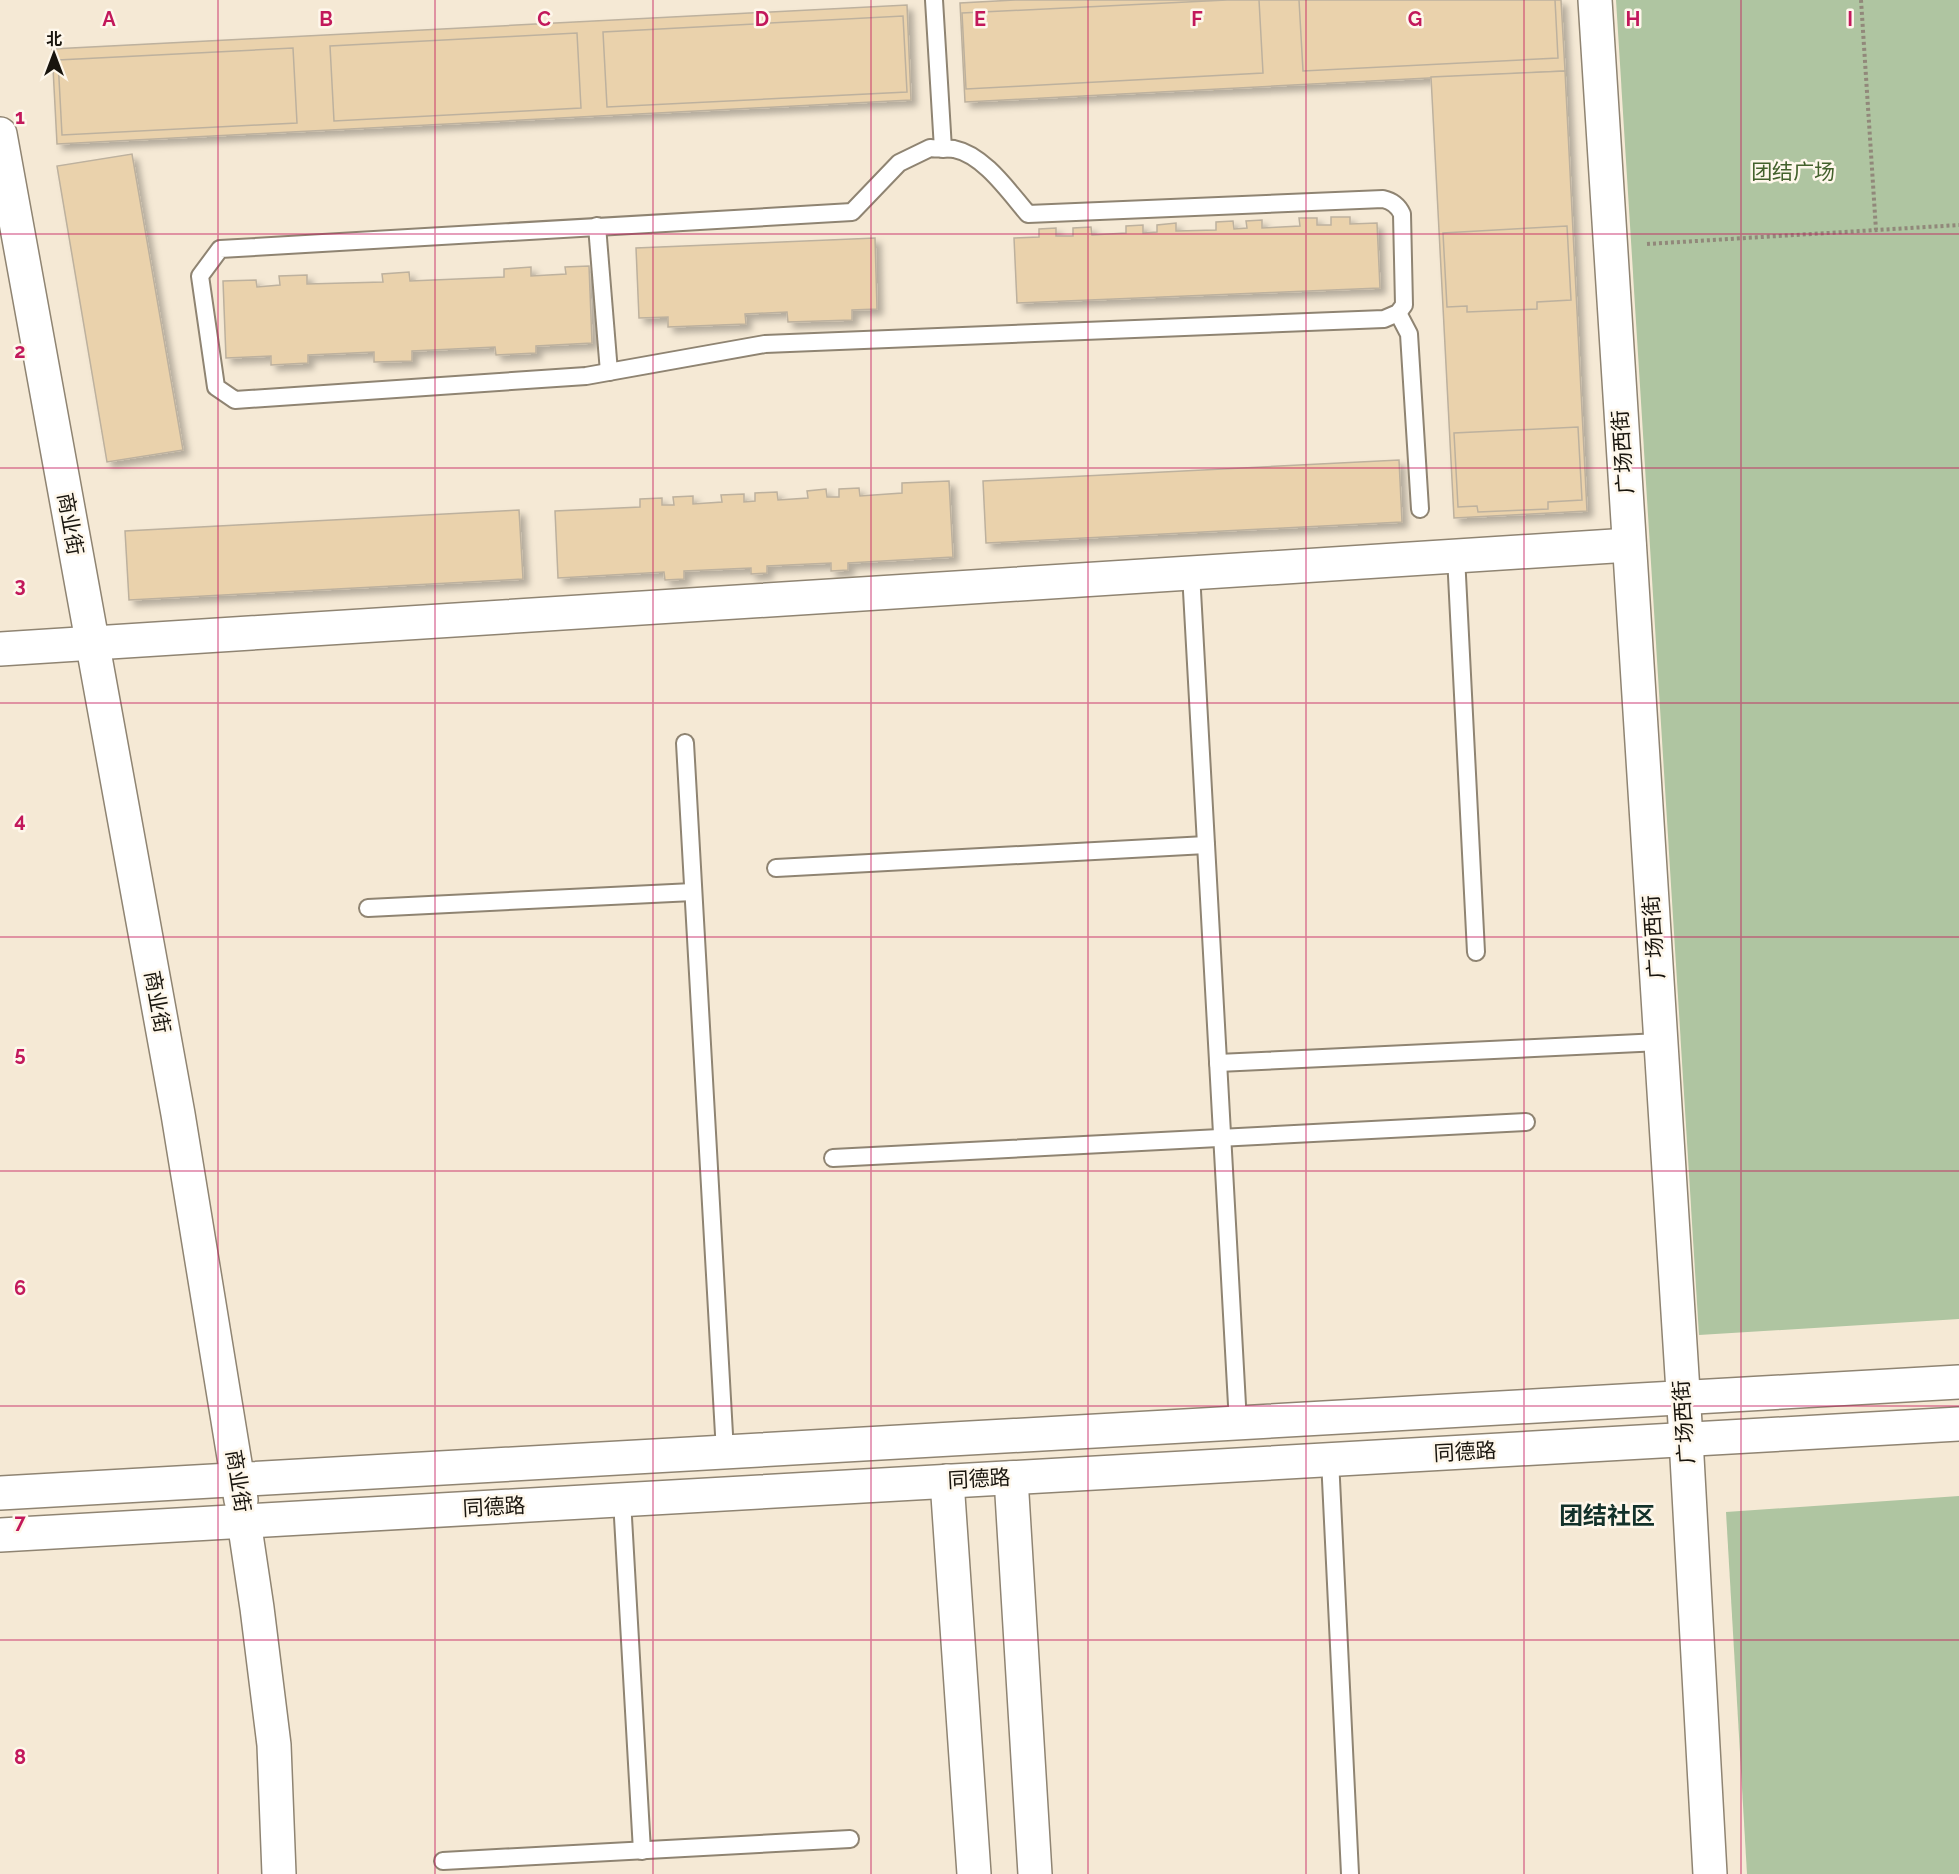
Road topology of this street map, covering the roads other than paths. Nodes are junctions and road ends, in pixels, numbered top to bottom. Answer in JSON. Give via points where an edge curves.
{"nodes":[{"id":1,"x":934,"y":0,"type":"edge"},
{"id":2,"x":1595,"y":0,"type":"edge"},
{"id":3,"x":0,"y":134,"type":"edge"},
{"id":4,"x":943,"y":149,"type":"junction"},
{"id":5,"x":597,"y":226,"type":"junction"},
{"id":6,"x":1398,"y":313,"type":"junction"},
{"id":7,"x":609,"y":372,"type":"junction"},
{"id":8,"x":1420,"y":509,"type":"dead end"},
{"id":9,"x":1629,"y":545,"type":"junction"},
{"id":10,"x":1456,"y":556,"type":"junction"},
{"id":11,"x":1191,"y":573,"type":"junction"},
{"id":12,"x":92,"y":643,"type":"junction"},
{"id":13,"x":0,"y":649,"type":"edge"},
{"id":14,"x":685,"y":743,"type":"dead end"},
{"id":15,"x":1206,"y":845,"type":"junction"},
{"id":16,"x":776,"y":868,"type":"dead end"},
{"id":17,"x":693,"y":892,"type":"junction"},
{"id":18,"x":368,"y":908,"type":"dead end"},
{"id":19,"x":1476,"y":952,"type":"dead end"},
{"id":20,"x":1660,"y":1042,"type":"junction"},
{"id":21,"x":1218,"y":1064,"type":"junction"},
{"id":22,"x":1526,"y":1122,"type":"dead end"},
{"id":23,"x":1223,"y":1138,"type":"junction"},
{"id":24,"x":833,"y":1158,"type":"dead end"},
{"id":25,"x":1959,"y":1382,"type":"edge"},
{"id":26,"x":1683,"y":1398,"type":"junction"},
{"id":27,"x":1238,"y":1423,"type":"junction"},
{"id":28,"x":1959,"y":1424,"type":"edge"},
{"id":29,"x":1686,"y":1439,"type":"junction"},
{"id":30,"x":725,"y":1452,"type":"junction"},
{"id":31,"x":1330,"y":1459,"type":"junction"},
{"id":32,"x":1011,"y":1478,"type":"junction"},
{"id":33,"x":238,"y":1480,"type":"junction"},
{"id":34,"x":947,"y":1481,"type":"junction"},
{"id":35,"x":0,"y":1494,"type":"edge"},
{"id":36,"x":622,"y":1500,"type":"junction"},
{"id":37,"x":244,"y":1521,"type":"junction"},
{"id":38,"x":0,"y":1535,"type":"edge"},
{"id":39,"x":850,"y":1839,"type":"dead end"},
{"id":40,"x":642,"y":1851,"type":"junction"},
{"id":41,"x":443,"y":1861,"type":"dead end"},
{"id":42,"x":279,"y":1874,"type":"edge"},
{"id":43,"x":974,"y":1874,"type":"edge"},
{"id":44,"x":1035,"y":1874,"type":"edge"},
{"id":45,"x":1350,"y":1874,"type":"edge"},
{"id":46,"x":1710,"y":1874,"type":"edge"}],
"edges":[{"from":1,"to":4,"type":"lane"},
{"from":2,"to":9,"type":"street","name":"广场西街"},
{"from":3,"to":12,"type":"street","name":"商业街"},
{"from":4,"to":5,"type":"lane","via":[[930,148],[899,163],[852,212]]},
{"from":4,"to":6,"type":"lane","via":[[970,154],[984,164],[1028,214],[1389,200],[1402,214],[1404,305]]},
{"from":5,"to":7,"type":"lane"},
{"from":5,"to":7,"type":"lane","via":[[220,249],[200,276],[216,387],[236,400]]},
{"from":6,"to":7,"type":"lane","via":[[1384,319],[765,344]]},
{"from":6,"to":8,"type":"lane","via":[[1409,334]]},
{"from":9,"to":10,"type":"street"},
{"from":9,"to":20,"type":"street","name":"广场西街"},
{"from":10,"to":11,"type":"street"},
{"from":10,"to":19,"type":"lane"},
{"from":11,"to":12,"type":"street"},
{"from":11,"to":15,"type":"lane"},
{"from":12,"to":13,"type":"street"},
{"from":12,"to":33,"type":"street","name":"商业街","via":[[178,1114]]},
{"from":14,"to":17,"type":"lane"},
{"from":15,"to":16,"type":"lane"},
{"from":15,"to":21,"type":"lane"},
{"from":17,"to":18,"type":"lane"},
{"from":17,"to":30,"type":"lane"},
{"from":20,"to":21,"type":"lane"},
{"from":20,"to":26,"type":"street","name":"广场西街"},
{"from":21,"to":23,"type":"lane"},
{"from":22,"to":23,"type":"lane"},
{"from":23,"to":24,"type":"lane"},
{"from":23,"to":27,"type":"lane"},
{"from":25,"to":26,"type":"street","name":"同德路"},
{"from":26,"to":27,"type":"street","name":"同德路"},
{"from":26,"to":29,"type":"street","name":"广场西街"},
{"from":27,"to":30,"type":"street","name":"同德路"},
{"from":28,"to":29,"type":"street","name":"同德路"},
{"from":29,"to":31,"type":"street","name":"同德路"},
{"from":29,"to":46,"type":"street","name":"广场西街"},
{"from":30,"to":33,"type":"street","name":"同德路"},
{"from":31,"to":32,"type":"street","name":"同德路"},
{"from":31,"to":45,"type":"lane"},
{"from":32,"to":34,"type":"street","name":"同德路"},
{"from":32,"to":44,"type":"street"},
{"from":33,"to":35,"type":"street","name":"同德路"},
{"from":33,"to":37,"type":"street","name":"商业街"},
{"from":34,"to":36,"type":"street","name":"同德路"},
{"from":34,"to":43,"type":"street"},
{"from":36,"to":37,"type":"street","name":"同德路"},
{"from":36,"to":40,"type":"lane"},
{"from":37,"to":38,"type":"street","name":"同德路"},
{"from":37,"to":42,"type":"street","name":"商业街","via":[[274,1745]]},
{"from":39,"to":40,"type":"lane"},
{"from":40,"to":41,"type":"lane"}]}
